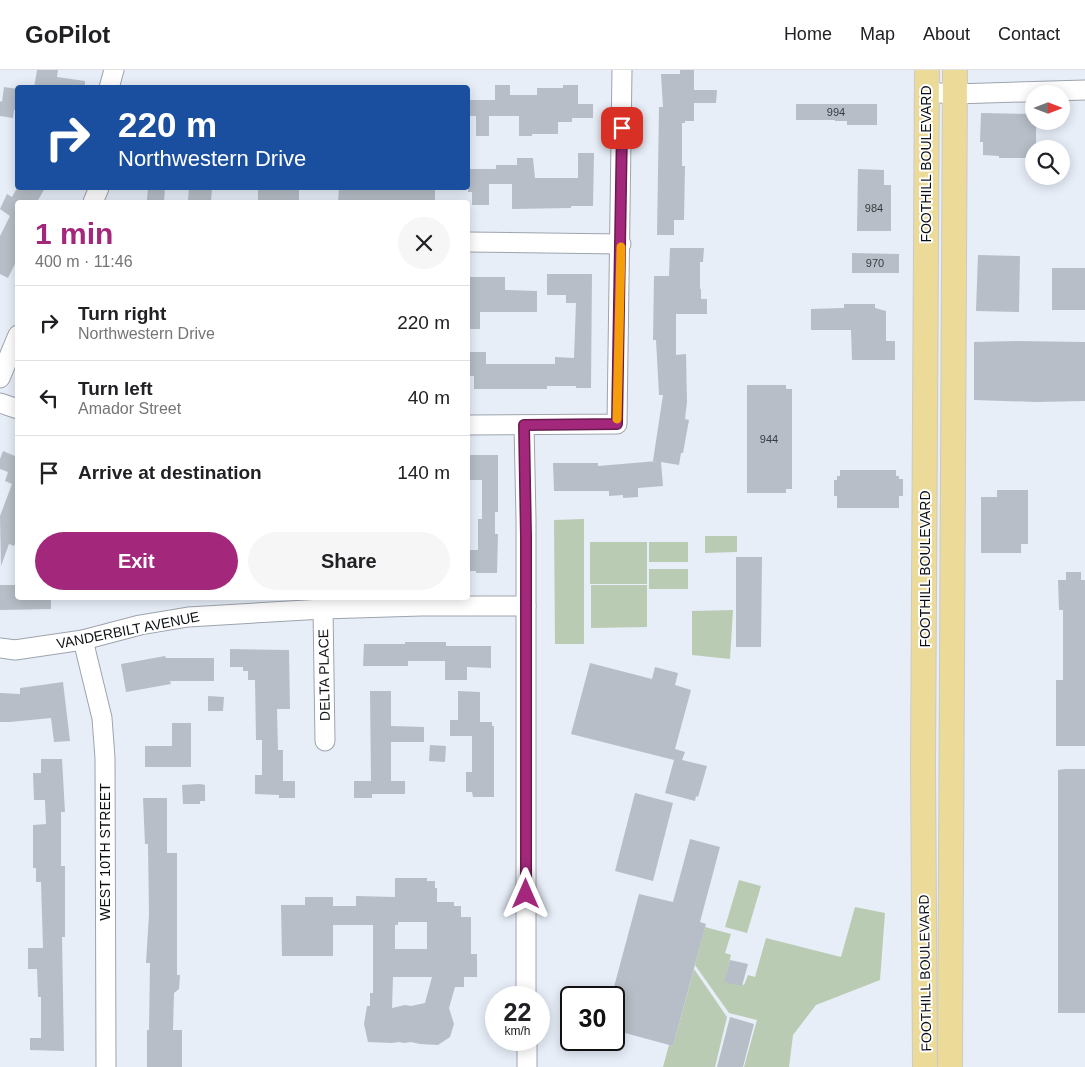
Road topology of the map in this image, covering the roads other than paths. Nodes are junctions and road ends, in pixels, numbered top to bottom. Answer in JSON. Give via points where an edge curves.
{"nodes":[{"id":1,"x":114,"y":70,"type":"edge"},
{"id":2,"x":622,"y":70,"type":"edge"},
{"id":3,"x":955,"y":70,"type":"edge"},
{"id":4,"x":927,"y":81,"type":"edge"},
{"id":5,"x":110,"y":85,"type":"edge"},
{"id":6,"x":1085,"y":90,"type":"edge"},
{"id":7,"x":955,"y":94,"type":"junction"},
{"id":8,"x":470,"y":242,"type":"edge"},
{"id":9,"x":621,"y":244,"type":"junction"},
{"id":10,"x":15,"y":342,"type":"edge"},
{"id":11,"x":0,"y":378,"type":"edge"},
{"id":12,"x":0,"y":403,"type":"edge"},
{"id":13,"x":15,"y":408,"type":"edge"},
{"id":14,"x":470,"y":425,"type":"edge"},
{"id":15,"x":524,"y":425,"type":"junction"},
{"id":16,"x":526,"y":606,"type":"junction"},
{"id":17,"x":323,"y":609,"type":"junction"},
{"id":18,"x":83,"y":640,"type":"junction"},
{"id":19,"x":0,"y":648,"type":"edge"},
{"id":20,"x":325,"y":741,"type":"dead end"},
{"id":21,"x":526,"y":986,"type":"edge"},
{"id":22,"x":527,"y":1051,"type":"edge"},
{"id":23,"x":106,"y":1067,"type":"edge"},
{"id":24,"x":527,"y":1067,"type":"edge"},
{"id":25,"x":925,"y":1067,"type":"edge"},
{"id":26,"x":950,"y":1067,"type":"edge"}],
"edges":[{"from":1,"to":5,"type":"street"},
{"from":2,"to":9,"type":"street"},
{"from":3,"to":7,"type":"main road","name":"FOOTHILL BOULEVARD"},
{"from":4,"to":7,"type":"street"},
{"from":4,"to":25,"type":"main road","name":"FOOTHILL BOULEVARD","via":[[923,756]]},
{"from":6,"to":7,"type":"street"},
{"from":7,"to":26,"type":"main road","name":"FOOTHILL BOULEVARD"},
{"from":8,"to":9,"type":"street"},
{"from":9,"to":15,"type":"street","via":[[617,424]]},
{"from":10,"to":11,"type":"street"},
{"from":12,"to":13,"type":"street"},
{"from":14,"to":15,"type":"street"},
{"from":15,"to":16,"type":"street"},
{"from":16,"to":17,"type":"street","name":"VANDERBILT AVENUE"},
{"from":16,"to":21,"type":"street"},
{"from":17,"to":18,"type":"street","name":"VANDERBILT AVENUE","via":[[188,617]]},
{"from":17,"to":20,"type":"street","name":"DELTA PLACE"},
{"from":18,"to":19,"type":"street","name":"VANDERBILT AVENUE","via":[[15,650]]},
{"from":18,"to":23,"type":"street","name":"WEST 10TH STREET","via":[[102,718],[105,758]]},
{"from":22,"to":24,"type":"street"}]}
